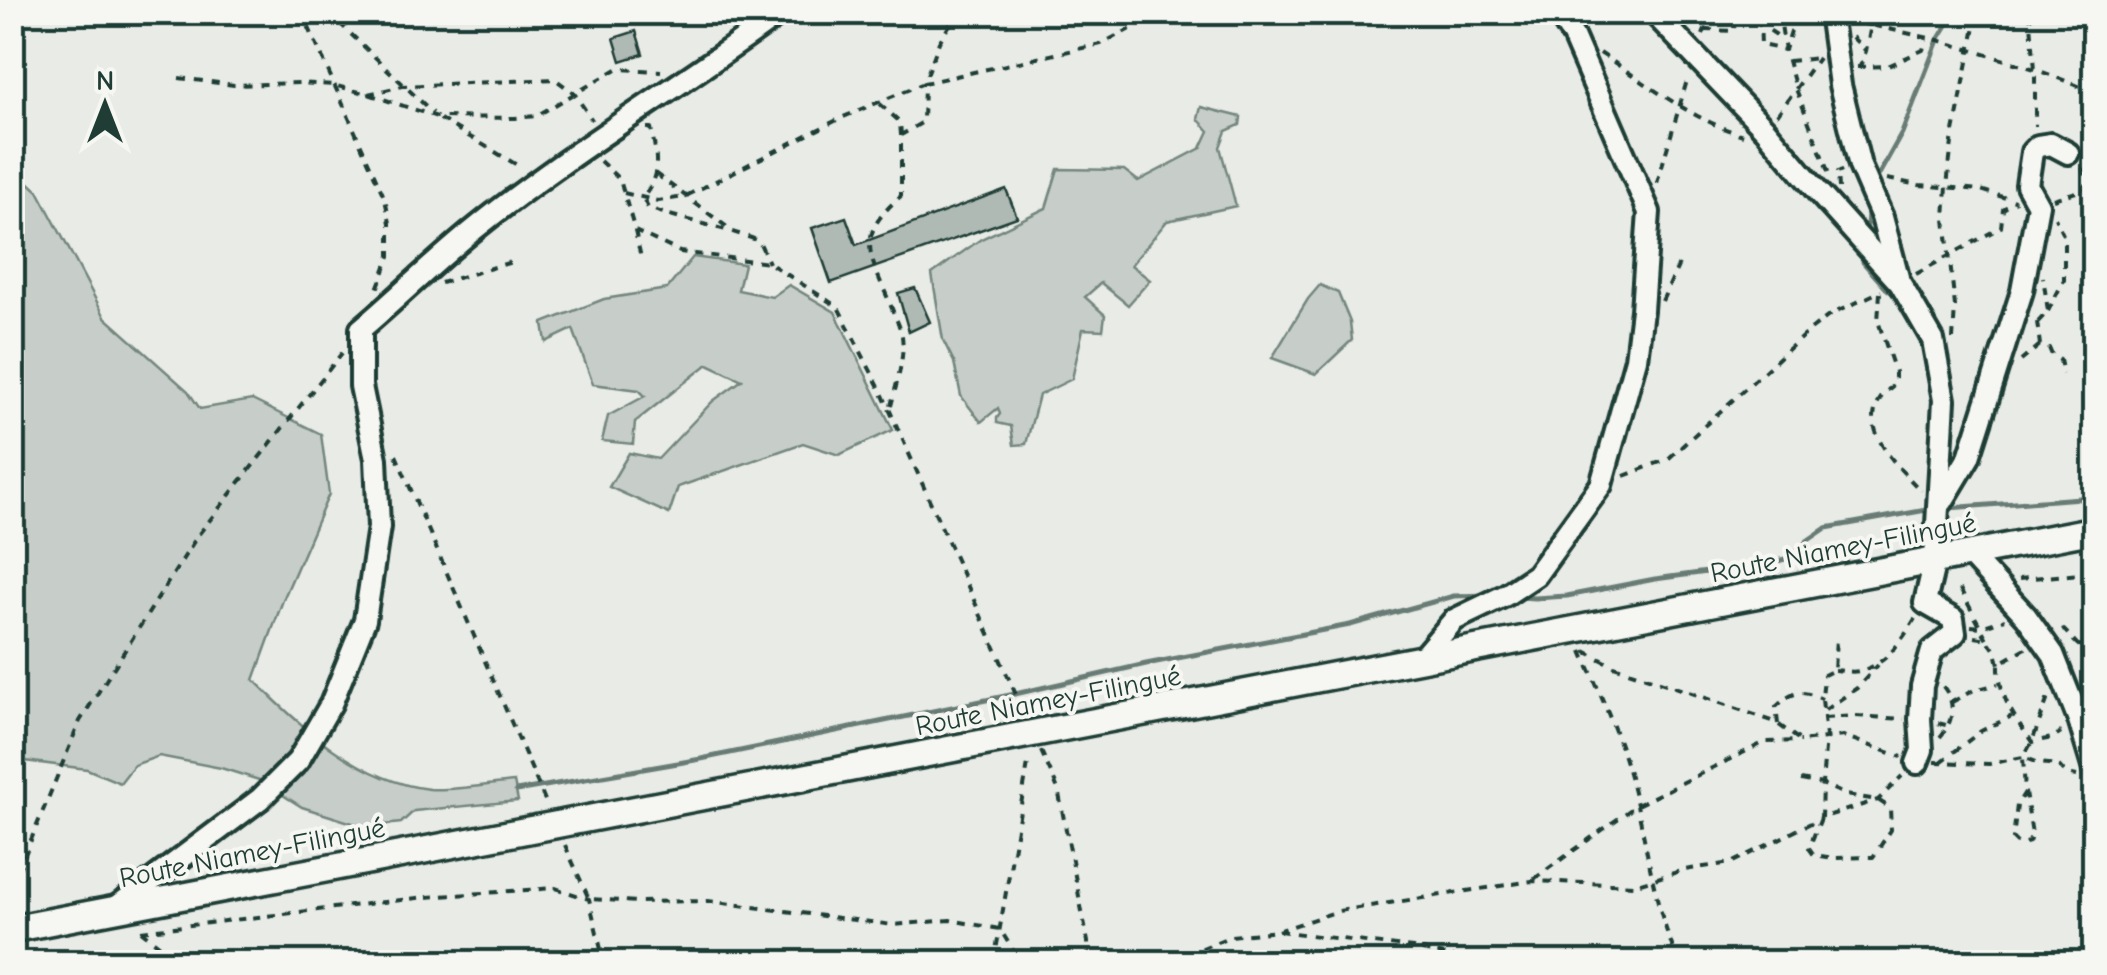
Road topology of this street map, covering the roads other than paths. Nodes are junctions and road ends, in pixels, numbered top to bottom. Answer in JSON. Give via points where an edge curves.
{"nodes":[{"id":1,"x":782,"y":12,"type":"edge"},
{"id":2,"x":1558,"y":12,"type":"edge"},
{"id":3,"x":1654,"y":12,"type":"edge"},
{"id":4,"x":1830,"y":12,"type":"edge"},
{"id":5,"x":2068,"y":153,"type":"road end"},
{"id":6,"x":1890,"y":287,"type":"junction"},
{"id":7,"x":1938,"y":508,"type":"junction"},
{"id":8,"x":2094,"y":530,"type":"edge"},
{"id":9,"x":1970,"y":554,"type":"junction"},
{"id":10,"x":1935,"y":560,"type":"junction"},
{"id":11,"x":1421,"y":658,"type":"junction"},
{"id":12,"x":1917,"y":763,"type":"road end"},
{"id":13,"x":2090,"y":774,"type":"edge"},
{"id":14,"x":114,"y":910,"type":"junction"},
{"id":15,"x":12,"y":929,"type":"edge"}],
"edges":[{"from":1,"to":14,"type":"street","via":[[476,228],[362,329],[379,527],[365,620],[331,704],[298,761],[260,799]]},
{"from":2,"to":11,"type":"street","via":[[1649,212],[1636,360],[1601,485],[1536,574],[1454,620]]},
{"from":3,"to":6,"type":"street","via":[[1766,130]]},
{"from":4,"to":6,"type":"street","via":[[1828,59],[1846,110],[1854,171],[1882,218]]},
{"from":5,"to":7,"type":"street","via":[[2051,144],[2032,152],[2027,185],[2038,205],[2022,291],[1968,457]]},
{"from":6,"to":7,"type":"street","via":[[1933,340],[1944,400]]},
{"from":7,"to":10,"type":"street"},
{"from":8,"to":9,"type":"main road","name":"Route Niamey-Filingué"},
{"from":9,"to":10,"type":"main road","name":"Route Niamey-Filingué"},
{"from":9,"to":13,"type":"street","via":[[2052,656],[2079,720]]},
{"from":10,"to":11,"type":"main road","name":"Route Niamey-Filingué"},
{"from":10,"to":12,"type":"street","via":[[1925,603],[1954,626],[1932,651],[1922,686]]},
{"from":11,"to":14,"type":"main road","name":"Route Niamey-Filingué"},
{"from":14,"to":15,"type":"main road","name":"Route Niamey-Filingué"}]}
